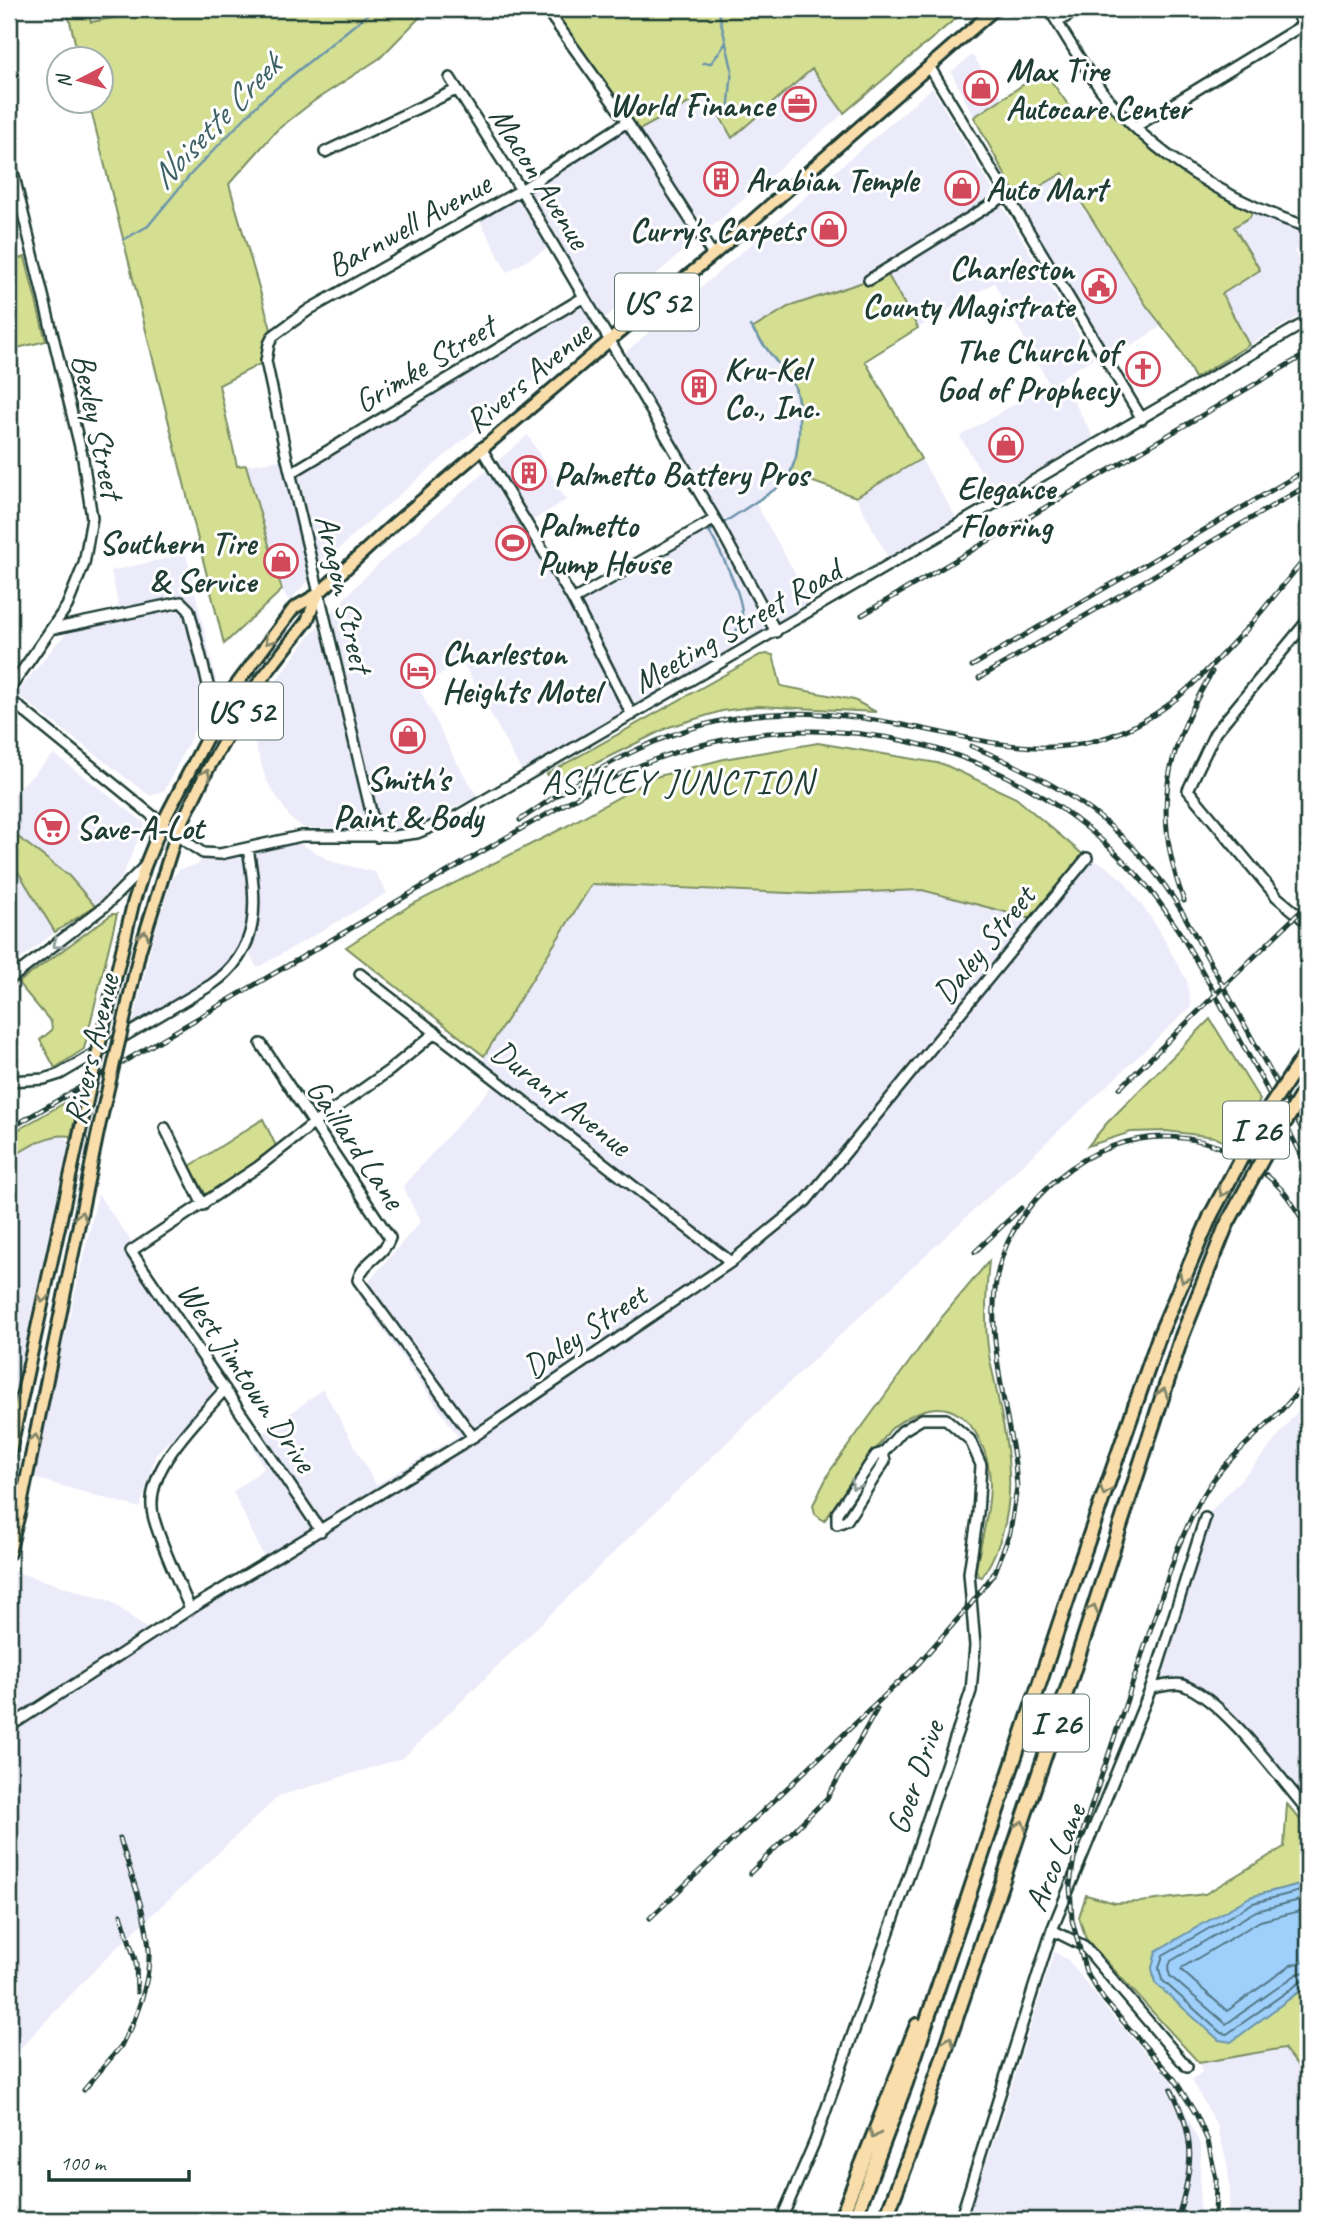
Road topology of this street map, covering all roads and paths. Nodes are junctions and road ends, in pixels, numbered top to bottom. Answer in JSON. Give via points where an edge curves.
{"nodes":[{"id":1,"x":546,"y":9,"type":"edge"},
{"id":2,"x":995,"y":9,"type":"edge"},
{"id":3,"x":1049,"y":9,"type":"edge"},
{"id":4,"x":1080,"y":9,"type":"edge"},
{"id":5,"x":1295,"y":9,"type":"edge"},
{"id":6,"x":1058,"y":22,"type":"junction"},
{"id":7,"x":1303,"y":25,"type":"junction"},
{"id":8,"x":1308,"y":35,"type":"edge"},
{"id":9,"x":929,"y":66,"type":"junction"},
{"id":10,"x":450,"y":78,"type":"dead end"},
{"id":11,"x":456,"y":90,"type":"junction"},
{"id":12,"x":627,"y":122,"type":"junction"},
{"id":13,"x":1135,"y":127,"type":"junction"},
{"id":14,"x":325,"y":152,"type":"dead end"},
{"id":15,"x":9,"y":156,"type":"edge"},
{"id":16,"x":521,"y":190,"type":"junction"},
{"id":17,"x":1008,"y":194,"type":"junction"},
{"id":18,"x":1308,"y":227,"type":"edge"},
{"id":19,"x":713,"y":255,"type":"junction"},
{"id":20,"x":869,"y":279,"type":"dead end"},
{"id":21,"x":584,"y":297,"type":"junction"},
{"id":22,"x":1308,"y":321,"type":"edge"},
{"id":23,"x":609,"y":341,"type":"junction"},
{"id":24,"x":266,"y":361,"type":"joint"},
{"id":25,"x":1142,"y":419,"type":"junction"},
{"id":26,"x":481,"y":448,"type":"junction"},
{"id":27,"x":291,"y":473,"type":"junction"},
{"id":28,"x":715,"y":519,"type":"junction"},
{"id":29,"x":318,"y":594,"type":"junction"},
{"id":30,"x":573,"y":600,"type":"junction"},
{"id":31,"x":1308,"y":620,"type":"edge"},
{"id":32,"x":52,"y":629,"type":"junction"},
{"id":33,"x":776,"y":632,"type":"junction"},
{"id":34,"x":9,"y":690,"type":"edge"},
{"id":35,"x":9,"y":699,"type":"edge"},
{"id":36,"x":632,"y":715,"type":"junction"},
{"id":37,"x":217,"y":720,"type":"junction"},
{"id":38,"x":162,"y":824,"type":"junction"},
{"id":39,"x":176,"y":835,"type":"junction"},
{"id":40,"x":377,"y":836,"type":"junction"},
{"id":41,"x":248,"y":848,"type":"junction"},
{"id":42,"x":1087,"y":858,"type":"dead end"},
{"id":43,"x":145,"y":866,"type":"junction"},
{"id":44,"x":1308,"y":923,"type":"edge"},
{"id":45,"x":360,"y":974,"type":"dead end"},
{"id":46,"x":9,"y":980,"type":"edge"},
{"id":47,"x":436,"y":1032,"type":"junction"},
{"id":48,"x":261,"y":1044,"type":"dead end"},
{"id":49,"x":1308,"y":1050,"type":"edge"},
{"id":50,"x":9,"y":1081,"type":"edge"},
{"id":51,"x":1308,"y":1085,"type":"edge"},
{"id":52,"x":313,"y":1125,"type":"junction"},
{"id":53,"x":165,"y":1128,"type":"dead end"},
{"id":54,"x":203,"y":1205,"type":"junction"},
{"id":55,"x":731,"y":1262,"type":"junction"},
{"id":56,"x":225,"y":1389,"type":"junction"},
{"id":57,"x":472,"y":1437,"type":"junction"},
{"id":58,"x":883,"y":1453,"type":"junction"},
{"id":59,"x":9,"y":1456,"type":"edge"},
{"id":60,"x":1205,"y":1518,"type":"dead end"},
{"id":61,"x":321,"y":1531,"type":"junction"},
{"id":62,"x":9,"y":1553,"type":"edge"},
{"id":63,"x":190,"y":1609,"type":"junction"},
{"id":64,"x":1151,"y":1688,"type":"junction"},
{"id":65,"x":9,"y":1727,"type":"edge"},
{"id":66,"x":1308,"y":1811,"type":"edge"},
{"id":67,"x":964,"y":1911,"type":"junction"},
{"id":68,"x":1052,"y":1930,"type":"junction"},
{"id":69,"x":1187,"y":2067,"type":"dead end"},
{"id":70,"x":934,"y":2085,"type":"junction"},
{"id":71,"x":781,"y":2220,"type":"edge"},
{"id":72,"x":840,"y":2220,"type":"edge"},
{"id":73,"x":854,"y":2220,"type":"edge"},
{"id":74,"x":885,"y":2220,"type":"edge"},
{"id":75,"x":892,"y":2220,"type":"edge"},
{"id":76,"x":960,"y":2220,"type":"edge"}],
"edges":[{"from":1,"to":12,"type":"street"},
{"from":2,"to":9,"type":"main road","name":"Rivers Avenue","number":"US 52"},
{"from":3,"to":6,"type":"street"},
{"from":4,"to":6,"type":"street"},
{"from":5,"to":7,"type":"street"},
{"from":6,"to":13,"type":"street","via":[[1102,90]]},
{"from":7,"to":8,"type":"street"},
{"from":7,"to":13,"type":"street"},
{"from":9,"to":17,"type":"street"},
{"from":9,"to":19,"type":"main road","name":"Rivers Avenue","number":"US 52"},
{"from":10,"to":11,"type":"street","name":"Macon Avenue"},
{"from":11,"to":14,"type":"street"},
{"from":11,"to":16,"type":"street","name":"Macon Avenue"},
{"from":12,"to":16,"type":"street","name":"Barnwell Avenue"},
{"from":12,"to":19,"type":"street"},
{"from":13,"to":18,"type":"street","via":[[1181,164],[1238,200]]},
{"from":15,"to":32,"type":"street","name":"Bexley Street","via":[[83,459],[92,518],[84,564]]},
{"from":16,"to":21,"type":"street","name":"Macon Avenue"},
{"from":16,"to":24,"type":"street","name":"Barnwell Avenue","via":[[310,309],[273,336]]},
{"from":17,"to":20,"type":"street"},
{"from":17,"to":25,"type":"street"},
{"from":19,"to":23,"type":"main road","name":"Rivers Avenue","number":"US 52"},
{"from":21,"to":23,"type":"street","name":"Macon Avenue"},
{"from":21,"to":27,"type":"street","name":"Grimke Street"},
{"from":22,"to":25,"type":"street","name":"Meeting Street Road"},
{"from":23,"to":26,"type":"main road","name":"Rivers Avenue","number":"US 52"},
{"from":23,"to":28,"type":"street","name":"Macon Avenue"},
{"from":24,"to":27,"type":"street","name":"Aragon Street"},
{"from":25,"to":33,"type":"street","name":"Meeting Street Road"},
{"from":26,"to":29,"type":"main road","name":"Rivers Avenue","number":"US 52"},
{"from":26,"to":30,"type":"street"},
{"from":27,"to":29,"type":"street","name":"Aragon Street"},
{"from":28,"to":30,"type":"street"},
{"from":28,"to":33,"type":"street","name":"Macon Avenue"},
{"from":29,"to":37,"type":"main road","name":"Rivers Avenue","number":"US 52","one_way":true,"via":[[294,608],[278,627],[230,693]]},
{"from":39,"to":29,"type":"main road","name":"Rivers Avenue","number":"US 52","one_way":true,"via":[[257,685],[307,621]]},
{"from":29,"to":40,"type":"street","name":"Aragon Street"},
{"from":30,"to":36,"type":"street"},
{"from":31,"to":44,"type":"street","via":[[1215,733],[1188,790],[1277,897]]},
{"from":32,"to":34,"type":"street","name":"Bexley Street"},
{"from":32,"to":37,"type":"street","via":[[184,604]]},
{"from":33,"to":36,"type":"street","name":"Meeting Street Road"},
{"from":35,"to":38,"type":"street"},
{"from":36,"to":40,"type":"street","name":"Meeting Street Road","via":[[457,816],[417,832]]},
{"from":37,"to":38,"type":"main road","name":"Rivers Avenue","number":"US 52"},
{"from":38,"to":39,"type":"street","name":"Meeting Street Road"},
{"from":38,"to":43,"type":"main road","name":"Rivers Avenue","number":"US 52"},
{"from":39,"to":41,"type":"street","name":"Meeting Street Road","via":[[207,854]]},
{"from":62,"to":39,"type":"main road","name":"Rivers Avenue","number":"US 52","one_way":true,"bridge":true,"via":[[99,1127],[146,925]]},
{"from":40,"to":41,"type":"street","name":"Meeting Street Road","via":[[301,836]]},
{"from":41,"to":50,"type":"street","via":[[253,917],[246,946],[228,972],[60,1074]]},
{"from":42,"to":55,"type":"street","name":"Daley Street","via":[[806,1201]]},
{"from":43,"to":46,"type":"street","one_way":true,"via":[[104,907]]},
{"from":43,"to":59,"type":"main road","name":"Rivers Avenue","number":"US 52","one_way":true,"bridge":true,"via":[[122,942]]},
{"from":45,"to":47,"type":"street","name":"Durant Avenue"},
{"from":47,"to":52,"type":"street"},
{"from":47,"to":55,"type":"street","name":"Durant Avenue"},
{"from":48,"to":52,"type":"street","name":"Gaillard Lane"},
{"from":49,"to":67,"type":"highway","number":"I 26","one_way":true,"bridge":true,"via":[[1262,1119],[1211,1215],[1160,1334]]},
{"from":70,"to":51,"type":"highway","number":"I 26","one_way":true,"bridge":true,"via":[[1182,1336],[1226,1226]]},
{"from":52,"to":54,"type":"street"},
{"from":52,"to":57,"type":"street","name":"Gaillard Lane","via":[[390,1238],[361,1270],[358,1280]]},
{"from":53,"to":54,"type":"street"},
{"from":54,"to":56,"type":"street","name":"West Jimtown Drive","via":[[131,1251]]},
{"from":55,"to":57,"type":"street","name":"Daley Street"},
{"from":56,"to":61,"type":"street","name":"West Jimtown Drive"},
{"from":56,"to":63,"type":"street","via":[[163,1463],[152,1494],[153,1517]]},
{"from":57,"to":61,"type":"street","name":"Daley Street"},
{"from":58,"to":58,"type":"street","name":"Goer Drive","one_way":true,"via":[[876,1455],[837,1513],[837,1524],[847,1520],[885,1461]]},
{"from":58,"to":71,"type":"street","name":"Goer Drive","via":[[922,1419],[946,1419],[970,1440],[981,1465],[969,1573],[975,1646],[971,1691],[815,2141]]},
{"from":60,"to":64,"type":"street","name":"Arco Lane"},
{"from":61,"to":63,"type":"street","name":"Daley Street"},
{"from":63,"to":65,"type":"street","name":"Daley Street"},
{"from":64,"to":66,"type":"street","via":[[1181,1684],[1205,1698],[1230,1719]]},
{"from":64,"to":68,"type":"street","name":"Arco Lane"},
{"from":67,"to":72,"type":"highway","one_way":true},
{"from":67,"to":73,"type":"highway","number":"I 26"},
{"from":68,"to":69,"type":"street","via":[[1084,1946]]},
{"from":68,"to":76,"type":"street","name":"Arco Lane"},
{"from":70,"to":74,"type":"highway","number":"I 26"},
{"from":70,"to":75,"type":"highway"}]}
